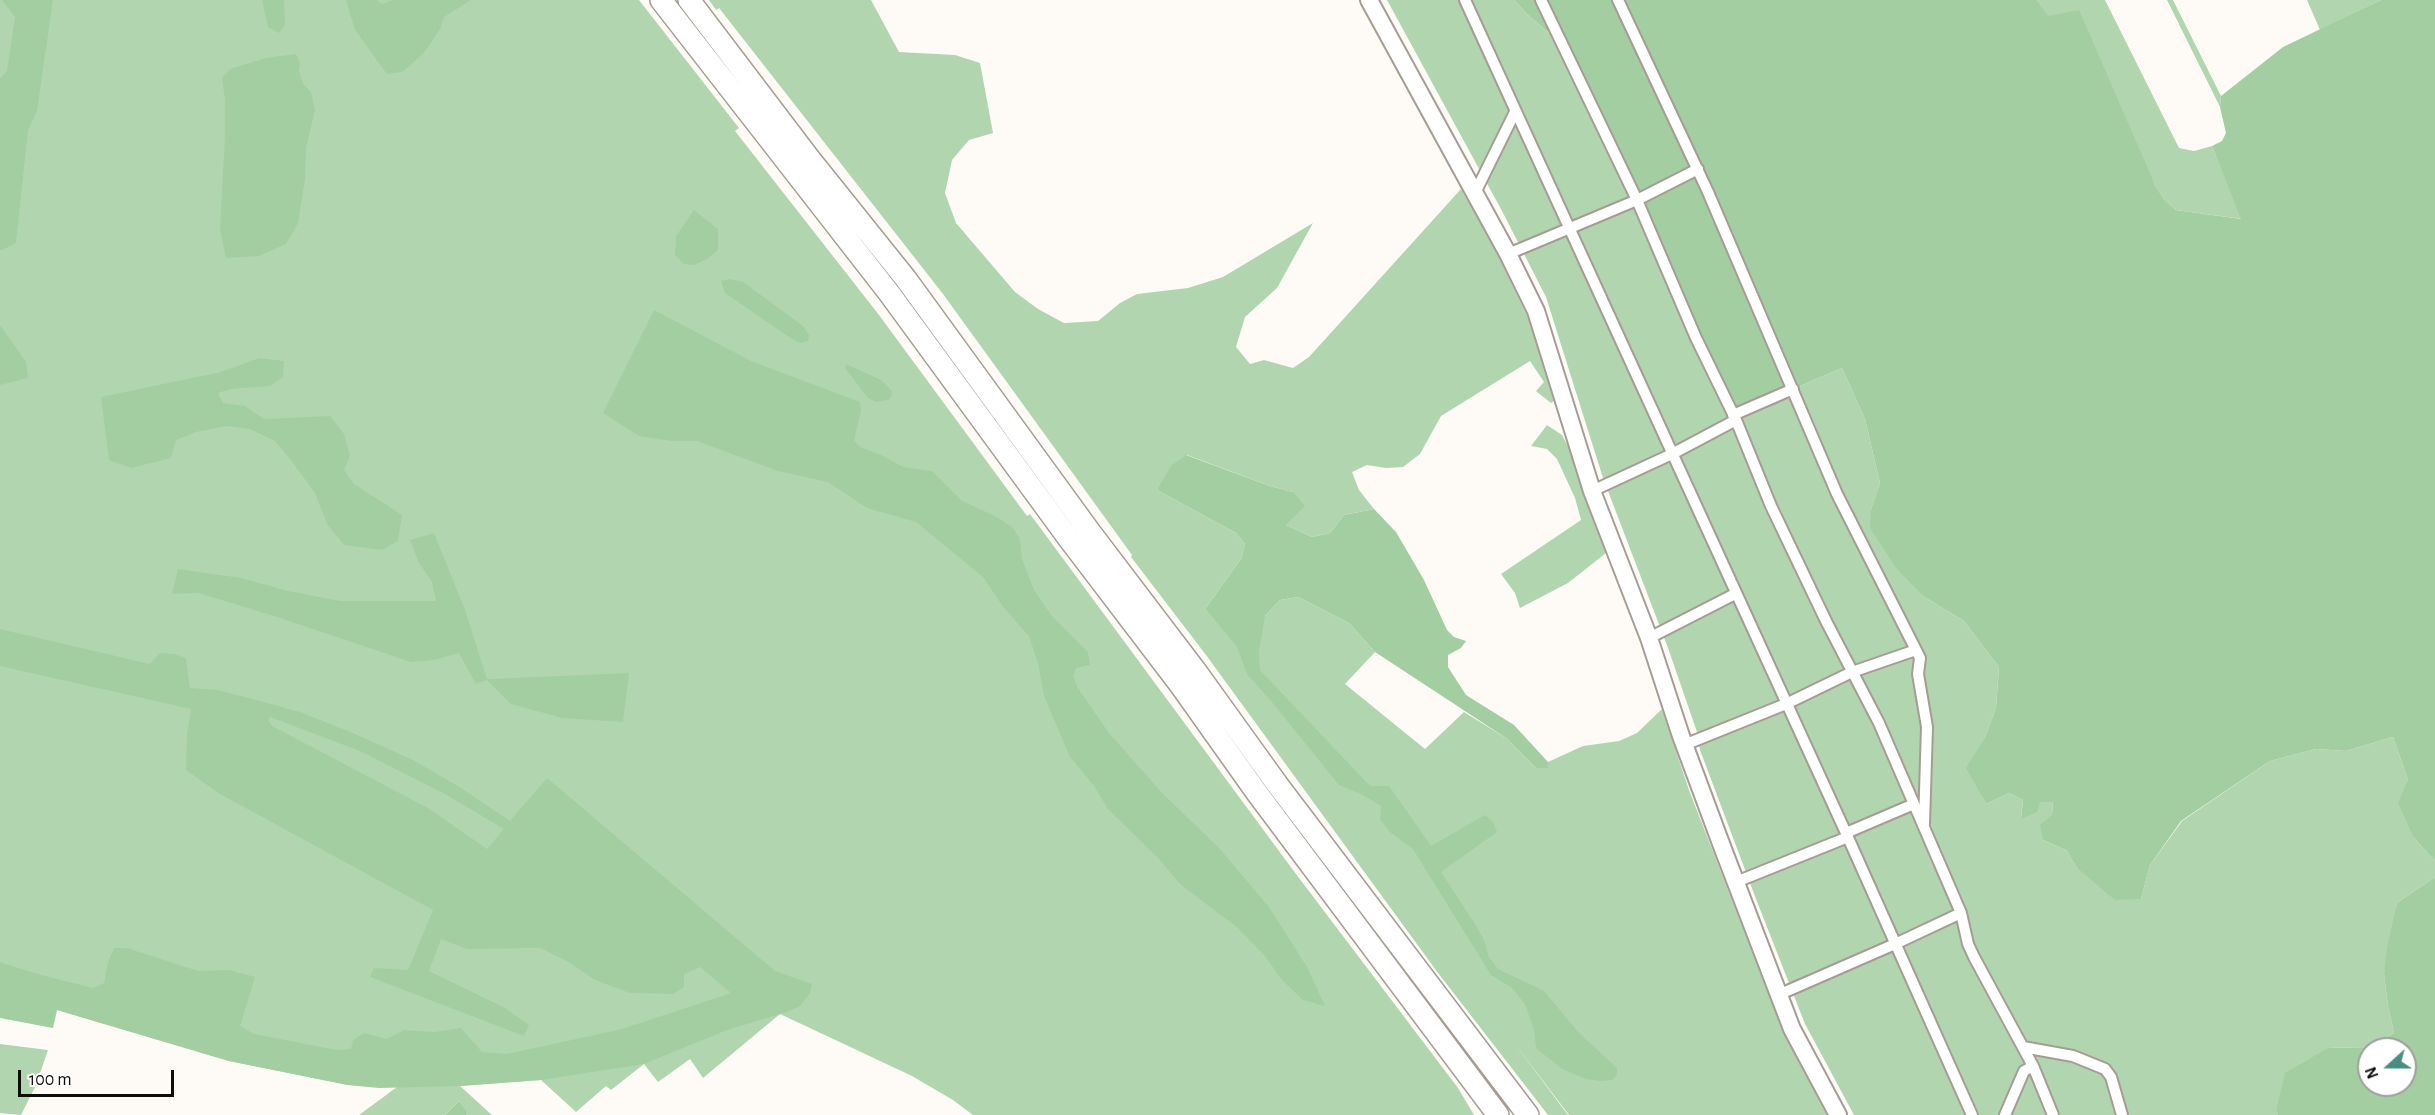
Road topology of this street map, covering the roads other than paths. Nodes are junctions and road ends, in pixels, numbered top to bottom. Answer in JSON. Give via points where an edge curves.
{"nodes":[{"id":1,"x":661,"y":0,"type":"edge"},
{"id":2,"x":688,"y":0,"type":"edge"},
{"id":3,"x":1369,"y":0,"type":"edge"},
{"id":4,"x":1380,"y":0,"type":"edge"},
{"id":5,"x":1465,"y":0,"type":"edge"},
{"id":6,"x":1541,"y":0,"type":"edge"},
{"id":7,"x":1618,"y":0,"type":"edge"},
{"id":8,"x":1515,"y":112,"type":"junction"},
{"id":9,"x":1698,"y":169,"type":"junction"},
{"id":10,"x":1478,"y":188,"type":"junction"},
{"id":11,"x":1637,"y":200,"type":"junction"},
{"id":12,"x":1571,"y":229,"type":"junction"},
{"id":13,"x":1513,"y":252,"type":"junction"},
{"id":14,"x":1793,"y":389,"type":"junction"},
{"id":15,"x":1734,"y":417,"type":"junction"},
{"id":16,"x":1672,"y":454,"type":"junction"},
{"id":17,"x":1597,"y":489,"type":"junction"},
{"id":18,"x":1735,"y":594,"type":"junction"},
{"id":19,"x":1652,"y":637,"type":"junction"},
{"id":20,"x":1916,"y":650,"type":"junction"},
{"id":21,"x":1852,"y":672,"type":"junction"},
{"id":22,"x":1786,"y":704,"type":"junction"},
{"id":23,"x":1688,"y":744,"type":"junction"},
{"id":24,"x":1914,"y":804,"type":"junction"},
{"id":25,"x":1924,"y":828,"type":"junction"},
{"id":26,"x":1847,"y":835,"type":"junction"},
{"id":27,"x":1740,"y":881,"type":"junction"},
{"id":28,"x":1961,"y":913,"type":"junction"},
{"id":29,"x":1895,"y":944,"type":"junction"},
{"id":30,"x":1782,"y":993,"type":"junction"},
{"id":31,"x":2022,"y":1047,"type":"junction"},
{"id":32,"x":2033,"y":1066,"type":"junction"},
{"id":33,"x":1498,"y":1115,"type":"edge"},
{"id":34,"x":1528,"y":1115,"type":"edge"},
{"id":35,"x":1838,"y":1115,"type":"edge"},
{"id":36,"x":1849,"y":1115,"type":"edge"},
{"id":37,"x":1972,"y":1115,"type":"edge"},
{"id":38,"x":2005,"y":1115,"type":"edge"},
{"id":39,"x":2053,"y":1115,"type":"edge"},
{"id":40,"x":2122,"y":1115,"type":"edge"}],
"edges":[{"from":1,"to":33,"type":"highway","via":[[889,293]]},
{"from":2,"to":34,"type":"highway","via":[[906,279],[1277,784]]},
{"from":3,"to":10,"type":"main road"},
{"from":4,"to":10,"type":"main road"},
{"from":5,"to":8,"type":"street"},
{"from":6,"to":11,"type":"street"},
{"from":7,"to":9,"type":"street"},
{"from":8,"to":10,"type":"street"},
{"from":8,"to":12,"type":"street"},
{"from":9,"to":11,"type":"street"},
{"from":9,"to":14,"type":"street"},
{"from":10,"to":13,"type":"main road"},
{"from":11,"to":12,"type":"street"},
{"from":11,"to":15,"type":"street"},
{"from":12,"to":13,"type":"street"},
{"from":12,"to":16,"type":"street"},
{"from":13,"to":17,"type":"main road"},
{"from":14,"to":15,"type":"street"},
{"from":14,"to":20,"type":"street","via":[[1837,494]]},
{"from":15,"to":16,"type":"street"},
{"from":15,"to":21,"type":"street","via":[[1771,506]]},
{"from":16,"to":17,"type":"street"},
{"from":16,"to":18,"type":"street"},
{"from":17,"to":19,"type":"main road"},
{"from":18,"to":19,"type":"street"},
{"from":18,"to":22,"type":"street"},
{"from":19,"to":23,"type":"main road"},
{"from":20,"to":21,"type":"street"},
{"from":20,"to":25,"type":"street","via":[[1927,727]]},
{"from":21,"to":22,"type":"street"},
{"from":21,"to":24,"type":"street"},
{"from":22,"to":23,"type":"street"},
{"from":22,"to":26,"type":"street"},
{"from":23,"to":27,"type":"main road"},
{"from":24,"to":25,"type":"street"},
{"from":24,"to":26,"type":"street"},
{"from":25,"to":28,"type":"street"},
{"from":26,"to":27,"type":"street"},
{"from":26,"to":29,"type":"street"},
{"from":27,"to":30,"type":"main road"},
{"from":28,"to":29,"type":"street"},
{"from":28,"to":31,"type":"street","via":[[1968,944]]},
{"from":29,"to":30,"type":"street"},
{"from":29,"to":37,"type":"street"},
{"from":30,"to":35,"type":"main road","via":[[1792,1029]]},
{"from":30,"to":36,"type":"main road"},
{"from":31,"to":32,"type":"street"},
{"from":31,"to":40,"type":"street","via":[[2073,1056],[2104,1069],[2111,1077]]},
{"from":32,"to":38,"type":"street","via":[[2024,1071]]},
{"from":32,"to":39,"type":"street"}]}
